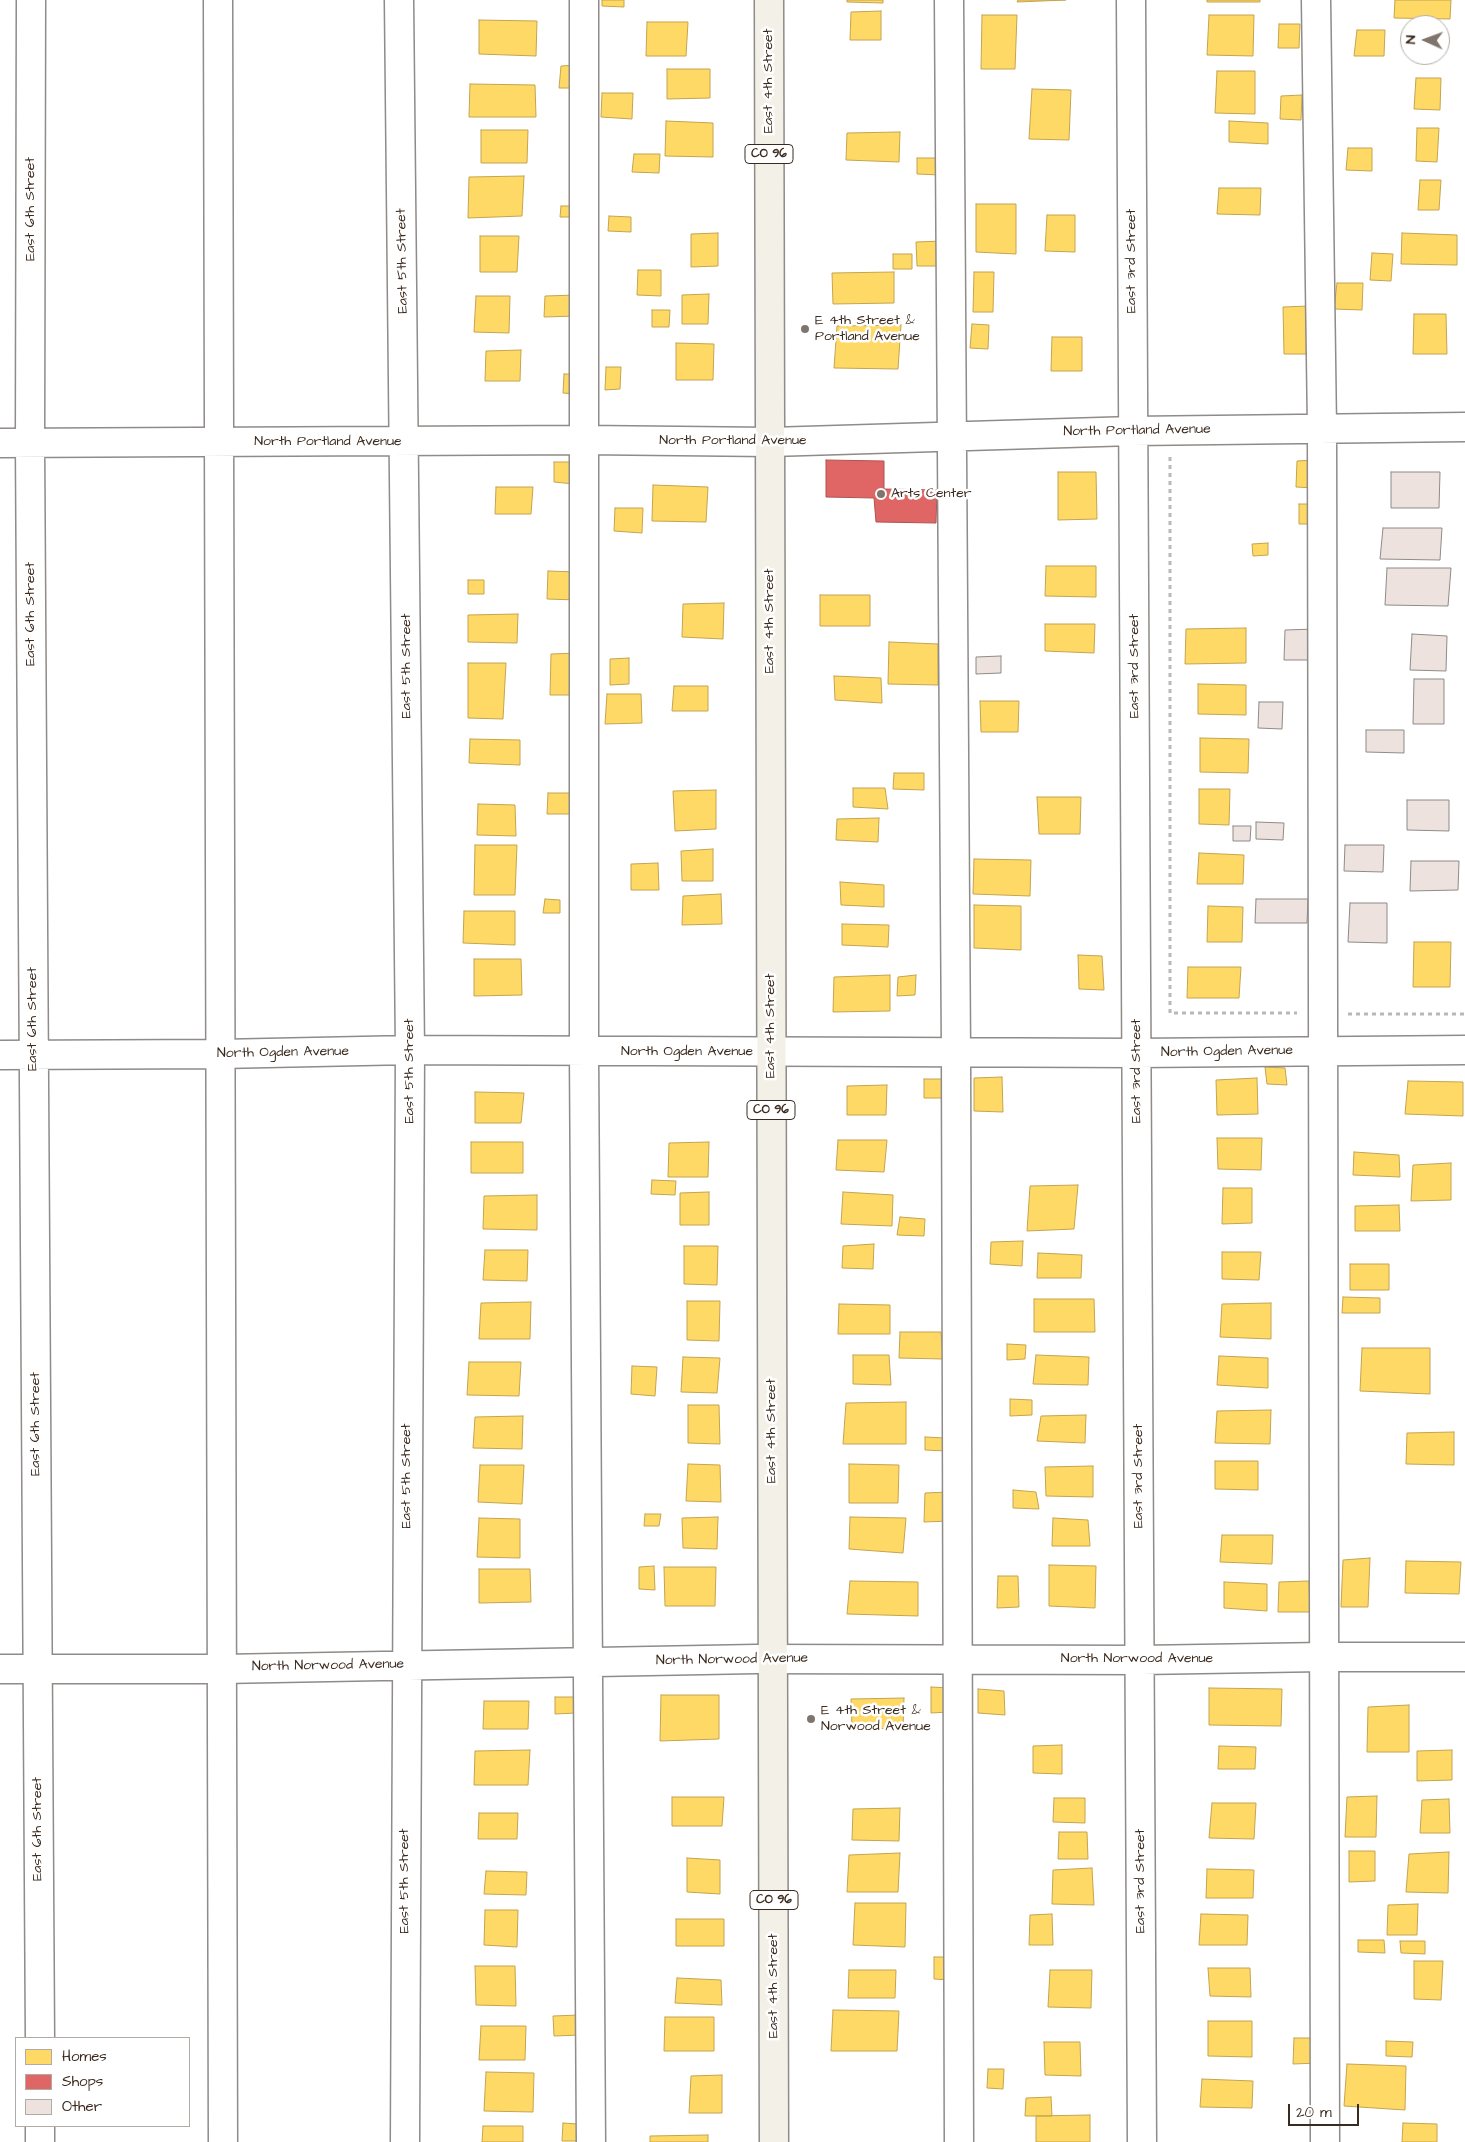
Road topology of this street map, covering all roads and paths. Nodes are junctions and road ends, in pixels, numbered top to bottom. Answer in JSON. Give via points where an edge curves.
{"nodes":[{"id":1,"x":31,"y":0,"type":"edge"},
{"id":2,"x":218,"y":0,"type":"edge"},
{"id":3,"x":399,"y":0,"type":"edge"},
{"id":4,"x":584,"y":0,"type":"edge"},
{"id":5,"x":769,"y":0,"type":"edge"},
{"id":6,"x":949,"y":0,"type":"edge"},
{"id":7,"x":1131,"y":0,"type":"edge"},
{"id":8,"x":1316,"y":0,"type":"edge"},
{"id":9,"x":1465,"y":427,"type":"edge"},
{"id":10,"x":1322,"y":428,"type":"junction"},
{"id":11,"x":1133,"y":431,"type":"junction"},
{"id":12,"x":952,"y":435,"type":"junction"},
{"id":13,"x":584,"y":440,"type":"junction"},
{"id":14,"x":405,"y":441,"type":"junction"},
{"id":15,"x":771,"y":442,"type":"junction"},
{"id":16,"x":0,"y":443,"type":"edge"},
{"id":17,"x":30,"y":443,"type":"junction"},
{"id":18,"x":219,"y":443,"type":"junction"},
{"id":19,"x":1179,"y":457,"type":"dead end"},
{"id":20,"x":1170,"y":1013,"type":"dead end"},
{"id":21,"x":410,"y":1050,"type":"junction"},
{"id":22,"x":1465,"y":1050,"type":"edge"},
{"id":23,"x":1322,"y":1051,"type":"junction"},
{"id":24,"x":584,"y":1052,"type":"junction"},
{"id":25,"x":771,"y":1052,"type":"junction"},
{"id":26,"x":956,"y":1052,"type":"junction"},
{"id":27,"x":1137,"y":1053,"type":"junction"},
{"id":28,"x":220,"y":1054,"type":"junction"},
{"id":29,"x":0,"y":1055,"type":"edge"},
{"id":30,"x":33,"y":1055,"type":"junction"},
{"id":31,"x":1323,"y":1657,"type":"junction"},
{"id":32,"x":1465,"y":1657,"type":"edge"},
{"id":33,"x":773,"y":1659,"type":"junction"},
{"id":34,"x":957,"y":1660,"type":"junction"},
{"id":35,"x":1140,"y":1660,"type":"junction"},
{"id":36,"x":587,"y":1663,"type":"junction"},
{"id":37,"x":406,"y":1665,"type":"junction"},
{"id":38,"x":0,"y":1669,"type":"edge"},
{"id":39,"x":38,"y":1669,"type":"junction"},
{"id":40,"x":222,"y":1669,"type":"junction"},
{"id":41,"x":40,"y":2037,"type":"edge"},
{"id":42,"x":40,"y":2127,"type":"edge"},
{"id":43,"x":40,"y":2142,"type":"edge"},
{"id":44,"x":223,"y":2142,"type":"edge"},
{"id":45,"x":405,"y":2142,"type":"edge"},
{"id":46,"x":591,"y":2142,"type":"edge"},
{"id":47,"x":774,"y":2142,"type":"edge"},
{"id":48,"x":959,"y":2142,"type":"edge"},
{"id":49,"x":1142,"y":2142,"type":"edge"},
{"id":50,"x":1325,"y":2142,"type":"edge"}],
"edges":[{"from":1,"to":17,"type":"street","name":"East 6th Street"},
{"from":2,"to":18,"type":"street"},
{"from":3,"to":14,"type":"street","name":"East 5th Street"},
{"from":4,"to":13,"type":"street"},
{"from":5,"to":15,"type":"main road","name":"East 4th Street","number":"CO 96"},
{"from":6,"to":12,"type":"street"},
{"from":7,"to":11,"type":"street","name":"East 3rd Street"},
{"from":8,"to":10,"type":"street"},
{"from":9,"to":10,"type":"street","name":"North Portland Avenue"},
{"from":10,"to":11,"type":"street","name":"North Portland Avenue"},
{"from":10,"to":23,"type":"street"},
{"from":11,"to":12,"type":"street","name":"North Portland Avenue"},
{"from":11,"to":27,"type":"street","name":"East 3rd Street"},
{"from":12,"to":15,"type":"street","name":"North Portland Avenue"},
{"from":12,"to":26,"type":"street"},
{"from":13,"to":14,"type":"street","name":"North Portland Avenue"},
{"from":13,"to":15,"type":"street","name":"North Portland Avenue"},
{"from":13,"to":24,"type":"street"},
{"from":14,"to":18,"type":"street","name":"North Portland Avenue"},
{"from":14,"to":21,"type":"street","name":"East 5th Street"},
{"from":15,"to":25,"type":"main road","name":"East 4th Street","number":"CO 96"},
{"from":16,"to":17,"type":"street","name":"North Portland Avenue"},
{"from":17,"to":18,"type":"street","name":"North Portland Avenue"},
{"from":17,"to":30,"type":"street","name":"East 6th Street"},
{"from":18,"to":28,"type":"street"},
{"from":19,"to":20,"type":"path","via":[[1169,457]]},
{"from":21,"to":24,"type":"street","name":"North Ogden Avenue"},
{"from":21,"to":28,"type":"street","name":"North Ogden Avenue"},
{"from":21,"to":37,"type":"street","name":"East 5th Street"},
{"from":22,"to":23,"type":"street","name":"North Ogden Avenue"},
{"from":23,"to":27,"type":"street","name":"North Ogden Avenue"},
{"from":23,"to":31,"type":"street"},
{"from":24,"to":25,"type":"street","name":"North Ogden Avenue"},
{"from":24,"to":36,"type":"street"},
{"from":25,"to":26,"type":"street","name":"North Ogden Avenue"},
{"from":25,"to":33,"type":"main road","name":"East 4th Street","number":"CO 96"},
{"from":26,"to":27,"type":"street","name":"North Ogden Avenue"},
{"from":26,"to":34,"type":"street"},
{"from":27,"to":35,"type":"street","name":"East 3rd Street"},
{"from":28,"to":30,"type":"street","name":"North Ogden Avenue"},
{"from":28,"to":40,"type":"street"},
{"from":29,"to":30,"type":"street","name":"North Ogden Avenue"},
{"from":30,"to":39,"type":"street","name":"East 6th Street"},
{"from":31,"to":32,"type":"street","name":"North Norwood Avenue"},
{"from":31,"to":35,"type":"street","name":"North Norwood Avenue"},
{"from":31,"to":50,"type":"street"},
{"from":33,"to":34,"type":"street","name":"North Norwood Avenue"},
{"from":33,"to":36,"type":"street","name":"North Norwood Avenue"},
{"from":33,"to":47,"type":"main road","name":"East 4th Street","number":"CO 96"},
{"from":34,"to":35,"type":"street","name":"North Norwood Avenue"},
{"from":34,"to":48,"type":"street"},
{"from":35,"to":49,"type":"street","name":"East 3rd Street"},
{"from":36,"to":37,"type":"street","name":"North Norwood Avenue"},
{"from":36,"to":46,"type":"street"},
{"from":37,"to":40,"type":"street","name":"North Norwood Avenue"},
{"from":37,"to":45,"type":"street","name":"East 5th Street"},
{"from":38,"to":39,"type":"street","name":"North Norwood Avenue"},
{"from":39,"to":40,"type":"street","name":"North Norwood Avenue"},
{"from":39,"to":41,"type":"street","name":"East 6th Street"},
{"from":40,"to":44,"type":"street"},
{"from":42,"to":43,"type":"street"}]}
